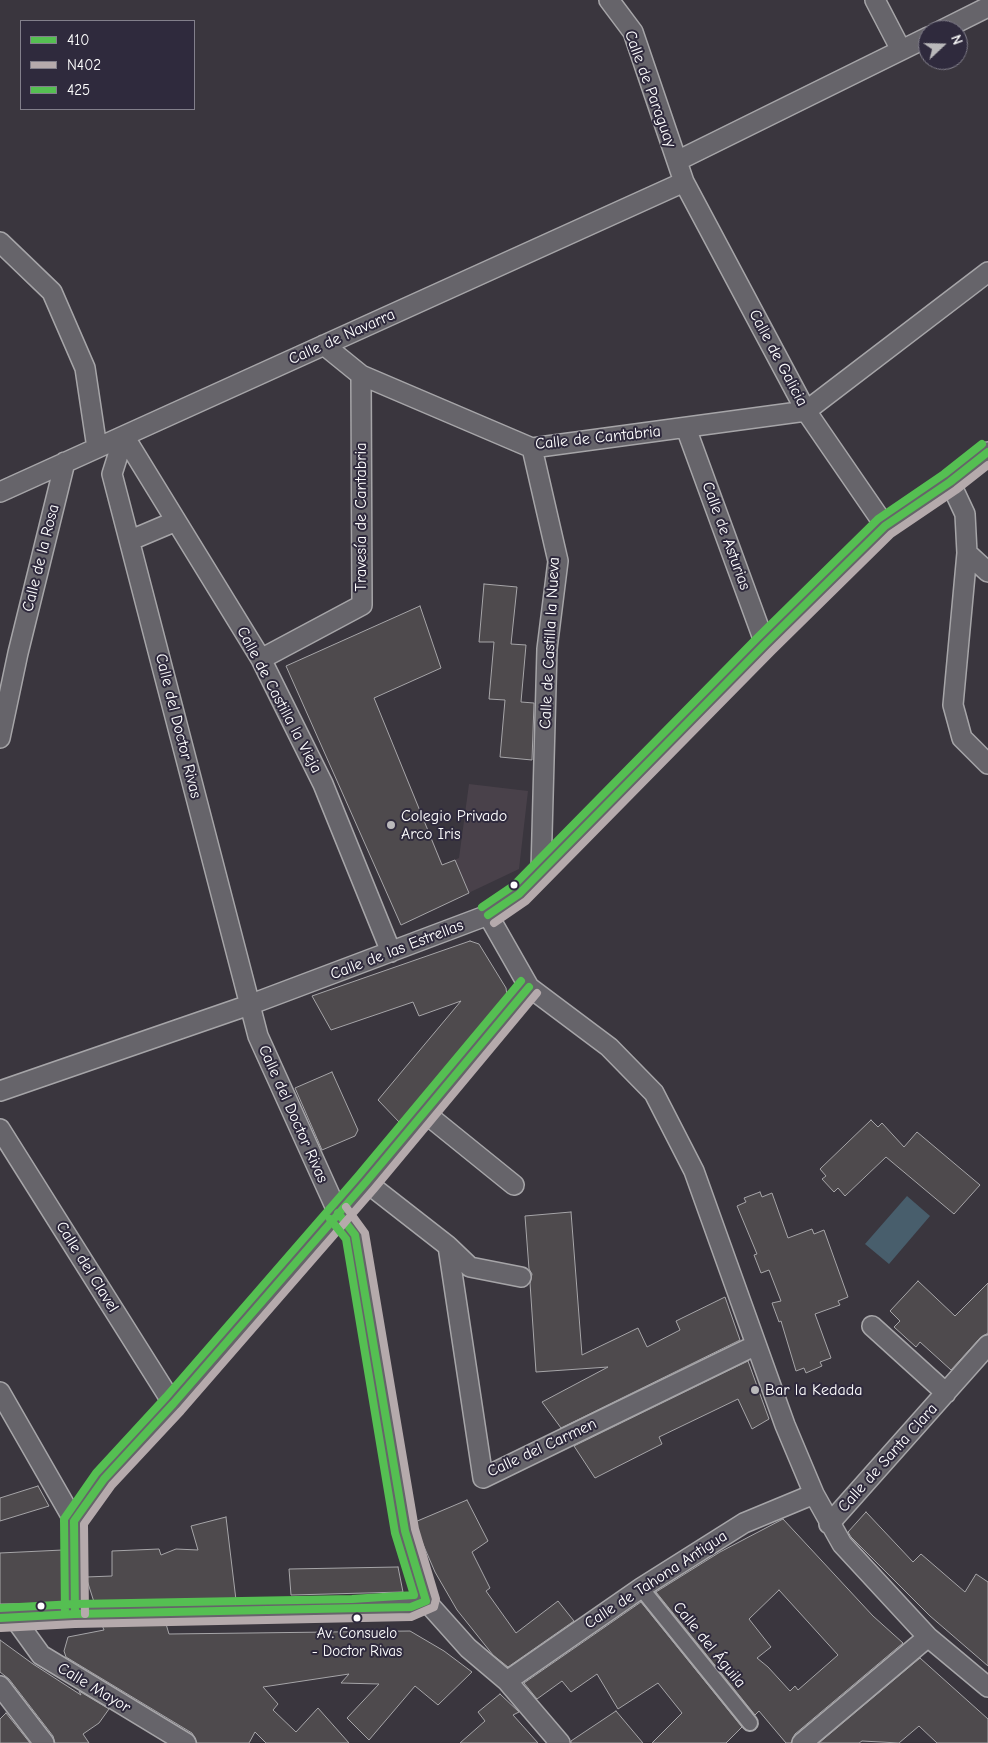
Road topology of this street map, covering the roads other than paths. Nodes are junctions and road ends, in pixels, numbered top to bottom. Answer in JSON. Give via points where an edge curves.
{"nodes":[{"id":1,"x":609,"y":0,"type":"edge"},
{"id":2,"x":875,"y":0,"type":"edge"},
{"id":3,"x":988,"y":7,"type":"edge"},
{"id":4,"x":962,"y":20,"type":"edge"},
{"id":5,"x":918,"y":42,"type":"edge"},
{"id":6,"x":901,"y":50,"type":"junction"},
{"id":7,"x":677,"y":160,"type":"junction"},
{"id":8,"x":684,"y":182,"type":"junction"},
{"id":9,"x":0,"y":242,"type":"edge"},
{"id":10,"x":988,"y":272,"type":"edge"},
{"id":11,"x":324,"y":345,"type":"junction"},
{"id":12,"x":360,"y":375,"type":"junction"},
{"id":13,"x":806,"y":411,"type":"junction"},
{"id":14,"x":686,"y":428,"type":"junction"},
{"id":15,"x":124,"y":436,"type":"junction"},
{"id":16,"x":97,"y":448,"type":"junction"},
{"id":17,"x":532,"y":448,"type":"junction"},
{"id":18,"x":988,"y":452,"type":"edge"},
{"id":19,"x":65,"y":462,"type":"junction"},
{"id":20,"x":950,"y":482,"type":"junction"},
{"id":21,"x":0,"y":492,"type":"edge"},
{"id":22,"x":176,"y":521,"type":"junction"},
{"id":23,"x":886,"y":526,"type":"junction"},
{"id":24,"x":131,"y":540,"type":"junction"},
{"id":25,"x":967,"y":553,"type":"junction"},
{"id":26,"x":988,"y":572,"type":"edge"},
{"id":27,"x":765,"y":644,"type":"junction"},
{"id":28,"x":18,"y":653,"type":"junction"},
{"id":29,"x":261,"y":659,"type":"junction"},
{"id":30,"x":0,"y":661,"type":"edge"},
{"id":31,"x":0,"y":738,"type":"edge"},
{"id":32,"x":988,"y":764,"type":"edge"},
{"id":33,"x":541,"y":870,"type":"junction"},
{"id":34,"x":488,"y":915,"type":"junction"},
{"id":35,"x":391,"y":952,"type":"junction"},
{"id":36,"x":529,"y":987,"type":"junction"},
{"id":37,"x":249,"y":1005,"type":"junction"},
{"id":38,"x":0,"y":1091,"type":"edge"},
{"id":39,"x":425,"y":1113,"type":"junction"},
{"id":40,"x":0,"y":1129,"type":"edge"},
{"id":41,"x":366,"y":1182,"type":"junction"},
{"id":42,"x":514,"y":1185,"type":"dead end"},
{"id":43,"x":338,"y":1213,"type":"junction"},
{"id":44,"x":448,"y":1246,"type":"junction"},
{"id":45,"x":521,"y":1277,"type":"dead end"},
{"id":46,"x":872,"y":1326,"type":"dead end"},
{"id":47,"x":756,"y":1345,"type":"junction"},
{"id":48,"x":988,"y":1345,"type":"edge"},
{"id":49,"x":0,"y":1392,"type":"edge"},
{"id":50,"x":946,"y":1392,"type":"junction"},
{"id":51,"x":174,"y":1404,"type":"junction"},
{"id":52,"x":814,"y":1494,"type":"junction"},
{"id":53,"x":74,"y":1521,"type":"junction"},
{"id":54,"x":829,"y":1524,"type":"junction"},
{"id":55,"x":641,"y":1588,"type":"junction"},
{"id":56,"x":426,"y":1601,"type":"junction"},
{"id":57,"x":75,"y":1614,"type":"junction"},
{"id":58,"x":7,"y":1618,"type":"edge"},
{"id":59,"x":928,"y":1637,"type":"junction"},
{"id":60,"x":507,"y":1681,"type":"junction"},
{"id":61,"x":0,"y":1686,"type":"edge"},
{"id":62,"x":988,"y":1687,"type":"edge"},
{"id":63,"x":750,"y":1724,"type":"dead end"},
{"id":64,"x":44,"y":1743,"type":"edge"},
{"id":65,"x":186,"y":1743,"type":"edge"},
{"id":66,"x":560,"y":1743,"type":"edge"},
{"id":67,"x":802,"y":1743,"type":"edge"}],
"edges":[{"from":1,"to":7,"type":"street","name":"Calle de Paraguay","via":[[633,32]]},
{"from":2,"to":6,"type":"street"},
{"from":3,"to":4,"type":"street"},
{"from":5,"to":6,"type":"street"},
{"from":6,"to":7,"type":"street"},
{"from":7,"to":8,"type":"street","name":"Calle de Paraguay"},
{"from":8,"to":11,"type":"street","name":"Calle de Navarra"},
{"from":8,"to":13,"type":"street","name":"Calle de Galicia"},
{"from":9,"to":16,"type":"street","via":[[52,292],[85,368]]},
{"from":10,"to":13,"type":"street"},
{"from":11,"to":12,"type":"street","name":"Calle de Cantabria"},
{"from":11,"to":15,"type":"street","name":"Calle de Navarra"},
{"from":12,"to":17,"type":"street","name":"Calle de Cantabria"},
{"from":12,"to":29,"type":"street","name":"Travesía de Cantabria","via":[[362,605]]},
{"from":13,"to":14,"type":"street","name":"Calle de Cantabria"},
{"from":13,"to":23,"type":"street","name":"Calle de Galicia"},
{"from":14,"to":17,"type":"street","name":"Calle de Cantabria"},
{"from":14,"to":27,"type":"street","name":"Calle de Asturias"},
{"from":15,"to":16,"type":"street","name":"Calle de Navarra"},
{"from":15,"to":22,"type":"street","name":"Calle de Castilla la Vieja"},
{"from":15,"to":24,"type":"street","name":"Calle del Doctor Rivas","via":[[112,474]]},
{"from":16,"to":19,"type":"street","name":"Calle de Navarra"},
{"from":17,"to":33,"type":"street","name":"Calle de Castilla la Nueva","via":[[558,561],[547,649]]},
{"from":18,"to":20,"type":"street","name":"Calle de las Estrellas"},
{"from":19,"to":21,"type":"street","name":"Calle de Navarra"},
{"from":19,"to":28,"type":"street","name":"Calle de la Rosa"},
{"from":20,"to":23,"type":"street","name":"Calle de las Estrellas"},
{"from":20,"to":25,"type":"street","via":[[965,514]]},
{"from":22,"to":24,"type":"street"},
{"from":22,"to":29,"type":"street","name":"Calle de Castilla la Vieja"},
{"from":23,"to":27,"type":"street","name":"Calle de las Estrellas"},
{"from":24,"to":37,"type":"street","name":"Calle del Doctor Rivas"},
{"from":25,"to":26,"type":"street"},
{"from":25,"to":32,"type":"street","via":[[953,705],[962,738]]},
{"from":27,"to":33,"type":"street","name":"Calle de las Estrellas"},
{"from":28,"to":30,"type":"street"},
{"from":28,"to":31,"type":"street","name":"Calle de la Rosa"},
{"from":29,"to":35,"type":"street","name":"Calle de Castilla la Vieja","via":[[322,784]]},
{"from":33,"to":34,"type":"street","name":"Calle de las Estrellas","via":[[519,894]]},
{"from":34,"to":35,"type":"street","name":"Calle de las Estrellas"},
{"from":34,"to":36,"type":"street"},
{"from":35,"to":37,"type":"street","name":"Calle de las Estrellas"},
{"from":36,"to":39,"type":"street"},
{"from":36,"to":47,"type":"street","via":[[609,1047],[654,1093],[694,1171]]},
{"from":37,"to":38,"type":"street","name":"Calle de las Estrellas"},
{"from":37,"to":43,"type":"street","name":"Calle del Doctor Rivas","via":[[258,1036]]},
{"from":39,"to":41,"type":"street"},
{"from":39,"to":42,"type":"street"},
{"from":40,"to":51,"type":"street","name":"Calle del Clavel"},
{"from":41,"to":43,"type":"street"},
{"from":41,"to":44,"type":"street"},
{"from":43,"to":51,"type":"street"},
{"from":43,"to":56,"type":"street","name":"Calle del Doctor Rivas","via":[[355,1235],[405,1531]]},
{"from":44,"to":45,"type":"street","via":[[470,1268]]},
{"from":44,"to":47,"type":"street","name":"Calle del Carmen","via":[[483,1478]]},
{"from":46,"to":50,"type":"street","name":"Calle de Santa Clara"},
{"from":47,"to":52,"type":"street"},
{"from":48,"to":50,"type":"street","name":"Calle de Santa Clara"},
{"from":49,"to":53,"type":"street"},
{"from":50,"to":54,"type":"street","name":"Calle de Santa Clara"},
{"from":51,"to":53,"type":"street","via":[[104,1479]]},
{"from":52,"to":54,"type":"street"},
{"from":52,"to":55,"type":"street","name":"Calle de Tahona Antigua","via":[[744,1523]]},
{"from":53,"to":57,"type":"street"},
{"from":54,"to":59,"type":"street","via":[[842,1544]]},
{"from":55,"to":60,"type":"street","name":"Calle de Tahona Antigua"},
{"from":55,"to":63,"type":"street","name":"Calle del Águila"},
{"from":56,"to":57,"type":"street","via":[[411,1606],[352,1609]]},
{"from":56,"to":60,"type":"street","name":"Calle del Doctor Rivas","via":[[468,1648]]},
{"from":57,"to":58,"type":"street"},
{"from":58,"to":65,"type":"street","name":"Calle Mayor","via":[[41,1655]]},
{"from":59,"to":62,"type":"street"},
{"from":59,"to":67,"type":"street"},
{"from":60,"to":66,"type":"street","name":"Calle del Doctor Rivas"},
{"from":61,"to":64,"type":"street"}]}
